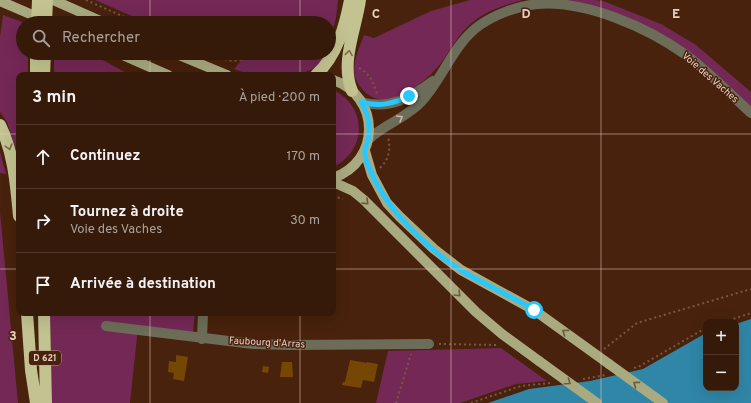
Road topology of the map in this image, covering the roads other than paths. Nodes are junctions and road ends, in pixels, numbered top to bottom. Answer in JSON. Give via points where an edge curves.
{"nodes":[{"id":1,"x":38,"y":0,"type":"edge"},
{"id":2,"x":47,"y":0,"type":"edge"},
{"id":3,"x":53,"y":0,"type":"edge"},
{"id":4,"x":350,"y":0,"type":"edge"},
{"id":5,"x":360,"y":0,"type":"edge"},
{"id":6,"x":0,"y":1,"type":"edge"},
{"id":7,"x":34,"y":16,"type":"edge"},
{"id":8,"x":37,"y":16,"type":"edge"},
{"id":9,"x":46,"y":16,"type":"edge"},
{"id":10,"x":89,"y":16,"type":"edge"},
{"id":11,"x":336,"y":46,"type":"edge"},
{"id":12,"x":40,"y":60,"type":"edge"},
{"id":13,"x":43,"y":60,"type":"edge"},
{"id":14,"x":134,"y":60,"type":"edge"},
{"id":15,"x":191,"y":60,"type":"edge"},
{"id":16,"x":329,"y":60,"type":"edge"},
{"id":17,"x":37,"y":72,"type":"edge"},
{"id":18,"x":44,"y":72,"type":"edge"},
{"id":19,"x":161,"y":72,"type":"edge"},
{"id":20,"x":220,"y":72,"type":"edge"},
{"id":21,"x":319,"y":72,"type":"edge"},
{"id":22,"x":441,"y":74,"type":"junction"},
{"id":23,"x":336,"y":81,"type":"edge"},
{"id":24,"x":352,"y":91,"type":"junction"},
{"id":25,"x":361,"y":102,"type":"junction"},
{"id":26,"x":751,"y":113,"type":"edge"},
{"id":27,"x":0,"y":124,"type":"edge"},
{"id":28,"x":368,"y":140,"type":"junction"},
{"id":29,"x":365,"y":151,"type":"junction"},
{"id":30,"x":336,"y":177,"type":"edge"},
{"id":31,"x":16,"y":183,"type":"edge"},
{"id":32,"x":336,"y":183,"type":"edge"},
{"id":33,"x":27,"y":316,"type":"edge"},
{"id":34,"x":35,"y":316,"type":"edge"},
{"id":35,"x":44,"y":316,"type":"edge"},
{"id":36,"x":203,"y":316,"type":"edge"},
{"id":37,"x":106,"y":326,"type":"dead end"},
{"id":38,"x":202,"y":338,"type":"junction"},
{"id":39,"x":429,"y":344,"type":"road end"},
{"id":40,"x":36,"y":403,"type":"edge"},
{"id":41,"x":46,"y":403,"type":"edge"},
{"id":42,"x":597,"y":403,"type":"edge"},
{"id":43,"x":664,"y":403,"type":"edge"}],
"edges":[{"from":1,"to":8,"type":"highway","bridge":true},
{"from":2,"to":9,"type":"highway","bridge":true},
{"from":3,"to":10,"type":"main road"},
{"from":4,"to":11,"type":"highway"},
{"from":24,"to":5,"type":"highway","one_way":true,"via":[[348,64]]},
{"from":6,"to":7,"type":"main road"},
{"from":12,"to":17,"type":"highway"},
{"from":13,"to":18,"type":"highway"},
{"from":14,"to":19,"type":"main road"},
{"from":15,"to":20,"type":"main road"},
{"from":16,"to":21,"type":"highway"},
{"from":22,"to":25,"type":"street","name":"Voie des Vaches","via":[[417,92],[395,102],[375,105]]},
{"from":22,"to":26,"type":"street","name":"Voie des Vaches","via":[[464,40],[486,21],[521,7],[536,4],[560,5],[610,16],[656,36],[703,69]]},
{"from":28,"to":22,"type":"street","name":"Voie des Vaches","one_way":true,"via":[[421,102]]},
{"from":23,"to":24,"type":"main road"},
{"from":24,"to":25,"type":"main road"},
{"from":25,"to":28,"type":"main road","via":[[368,120]]},
{"from":27,"to":31,"type":"highway","one_way":true,"via":[[7,140]]},
{"from":28,"to":29,"type":"main road"},
{"from":29,"to":30,"type":"main road","via":[[353,166]]},
{"from":43,"to":29,"type":"main road","one_way":true,"bridge":true,"via":[[529,307],[466,273],[434,249],[388,202],[372,176]]},
{"from":32,"to":42,"type":"main road","one_way":true,"bridge":true,"via":[[364,200],[476,312],[502,334]]},
{"from":33,"to":40,"type":"highway"},
{"from":34,"to":40,"type":"highway","number":"D 621"},
{"from":35,"to":41,"type":"highway","number":"D 621"},
{"from":36,"to":38,"type":"street"},
{"from":37,"to":38,"type":"street","name":"Faubourg d'Arras"},
{"from":38,"to":39,"type":"street","name":"Faubourg d'Arras","via":[[282,345]]}]}
